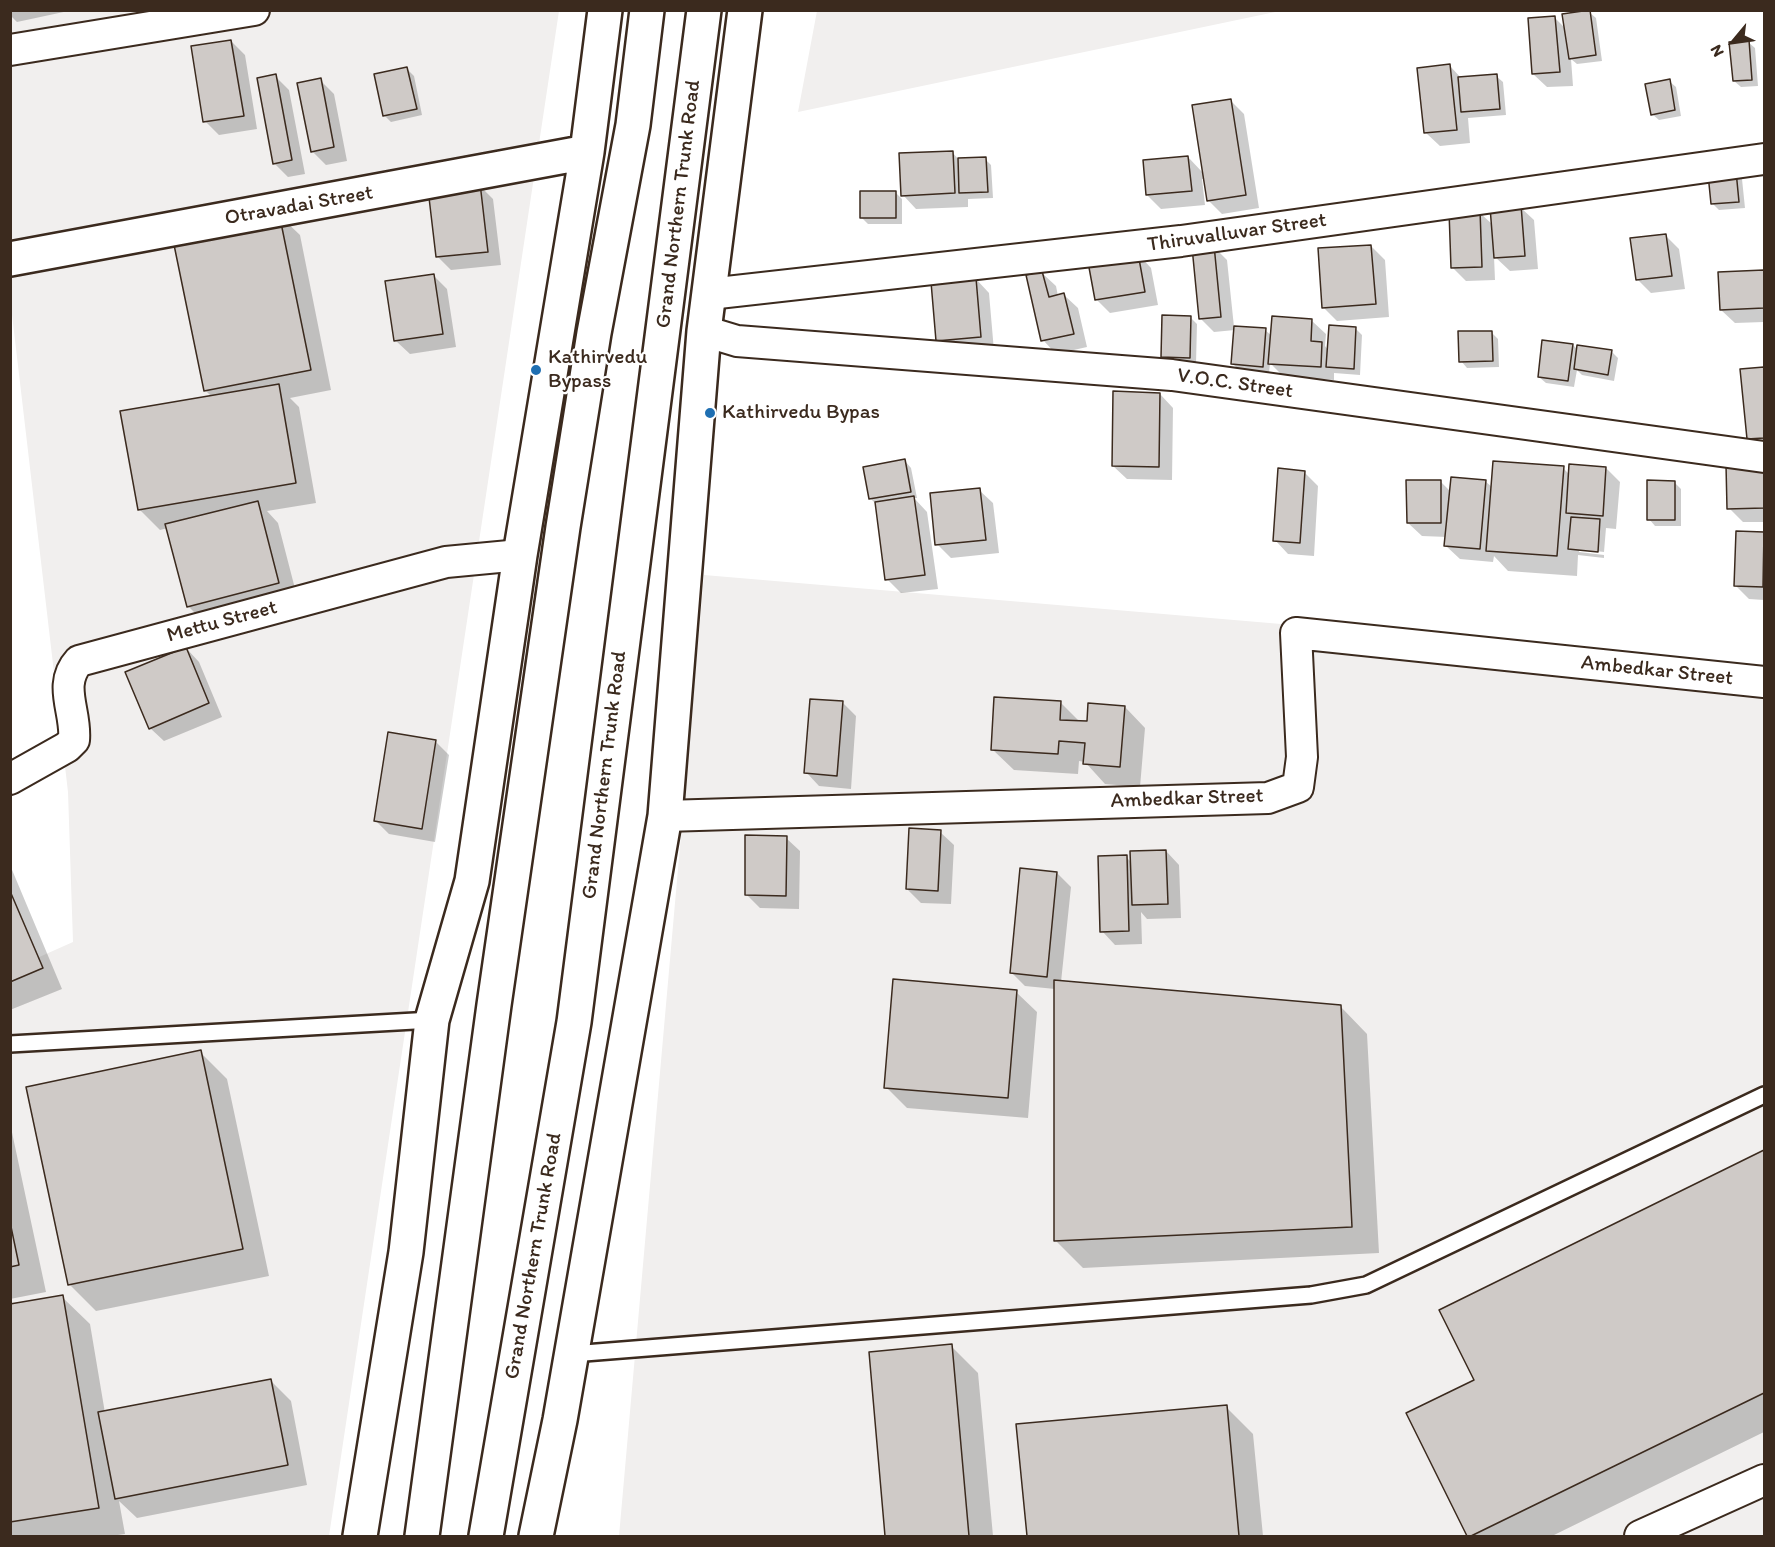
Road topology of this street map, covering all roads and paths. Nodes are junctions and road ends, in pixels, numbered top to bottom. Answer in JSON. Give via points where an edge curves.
{"nodes":[{"id":1,"x":254,"y":10,"type":"edge"},
{"id":2,"x":605,"y":10,"type":"edge"},
{"id":3,"x":647,"y":10,"type":"edge"},
{"id":4,"x":704,"y":10,"type":"edge"},
{"id":5,"x":745,"y":10,"type":"edge"},
{"id":6,"x":10,"y":50,"type":"edge"},
{"id":7,"x":587,"y":152,"type":"junction"},
{"id":8,"x":1764,"y":159,"type":"edge"},
{"id":9,"x":10,"y":259,"type":"edge"},
{"id":10,"x":709,"y":294,"type":"junction"},
{"id":11,"x":704,"y":331,"type":"junction"},
{"id":12,"x":1764,"y":457,"type":"edge"},
{"id":13,"x":520,"y":555,"type":"junction"},
{"id":14,"x":1764,"y":682,"type":"edge"},
{"id":15,"x":10,"y":779,"type":"edge"},
{"id":16,"x":665,"y":816,"type":"junction"},
{"id":17,"x":432,"y":1020,"type":"junction"},
{"id":18,"x":10,"y":1044,"type":"edge"},
{"id":19,"x":1764,"y":1095,"type":"edge"},
{"id":20,"x":572,"y":1354,"type":"junction"},
{"id":21,"x":1764,"y":1480,"type":"edge"},
{"id":22,"x":360,"y":1536,"type":"edge"},
{"id":23,"x":422,"y":1536,"type":"edge"},
{"id":24,"x":486,"y":1536,"type":"edge"},
{"id":25,"x":536,"y":1536,"type":"edge"},
{"id":26,"x":1640,"y":1536,"type":"edge"}],
"edges":[{"from":1,"to":6,"type":"street"},
{"from":2,"to":7,"type":"main road"},
{"from":3,"to":23,"type":"main road","via":[[633,125],[562,527]]},
{"from":4,"to":24,"type":"main road","name":"Grand Northern Trunk Road","via":[[574,1022]]},
{"from":5,"to":10,"type":"main road"},
{"from":7,"to":9,"type":"main road","name":"Otravadai Street"},
{"from":7,"to":13,"type":"main road"},
{"from":8,"to":10,"type":"street","name":"Thiruvalluvar Street","via":[[1181,241]]},
{"from":10,"to":11,"type":"main road"},
{"from":11,"to":12,"type":"street","name":"V.O.C. Street","via":[[737,341],[1172,375]]},
{"from":11,"to":16,"type":"main road"},
{"from":13,"to":15,"type":"street","name":"Mettu Street","via":[[446,561],[79,661],[67,681],[74,740]]},
{"from":13,"to":17,"type":"main road","via":[[472,881]]},
{"from":14,"to":16,"type":"street","name":"Ambedkar Street","via":[[1296,633],[1302,757],[1298,787],[1268,798]]},
{"from":16,"to":20,"type":"main road"},
{"from":17,"to":18,"type":"lane"},
{"from":17,"to":22,"type":"main road","via":[[406,1252]]},
{"from":19,"to":20,"type":"lane","via":[[1366,1285],[1311,1295]]},
{"from":20,"to":25,"type":"main road"},
{"from":21,"to":26,"type":"street"}]}
